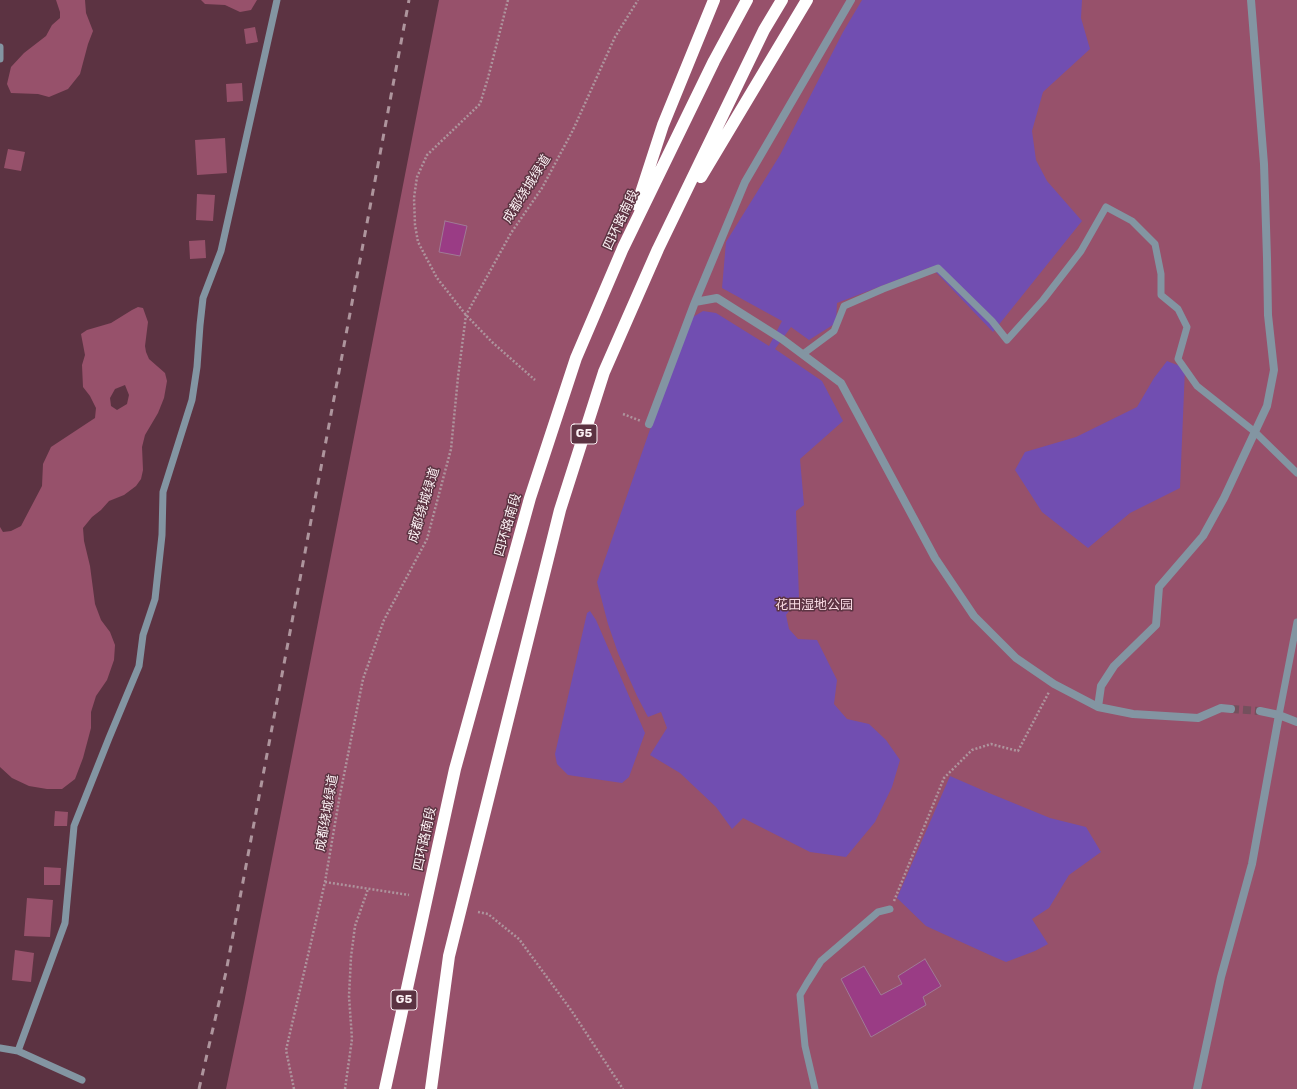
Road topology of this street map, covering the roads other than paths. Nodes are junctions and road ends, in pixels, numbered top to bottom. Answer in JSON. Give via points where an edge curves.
{"nodes":[{"id":1,"x":277,"y":0,"type":"edge"},
{"id":2,"x":714,"y":0,"type":"edge"},
{"id":3,"x":747,"y":0,"type":"edge"},
{"id":4,"x":782,"y":0,"type":"edge"},
{"id":5,"x":807,"y":0,"type":"edge"},
{"id":6,"x":851,"y":0,"type":"edge"},
{"id":7,"x":1251,"y":0,"type":"edge"},
{"id":8,"x":0,"y":47,"type":"edge"},
{"id":9,"x":0,"y":59,"type":"edge"},
{"id":10,"x":623,"y":248,"type":"junction"},
{"id":11,"x":658,"y":249,"type":"junction"},
{"id":12,"x":695,"y":302,"type":"junction"},
{"id":13,"x":803,"y":354,"type":"junction"},
{"id":14,"x":649,"y":424,"type":"road end"},
{"id":15,"x":1255,"y":432,"type":"junction"},
{"id":16,"x":1297,"y":473,"type":"edge"},
{"id":17,"x":1297,"y":622,"type":"edge"},
{"id":18,"x":1098,"y":707,"type":"junction"},
{"id":19,"x":1231,"y":709,"type":"tunnel mouth"},
{"id":20,"x":1260,"y":711,"type":"tunnel mouth"},
{"id":21,"x":1279,"y":715,"type":"junction"},
{"id":22,"x":1297,"y":722,"type":"edge"},
{"id":23,"x":890,"y":909,"type":"road end"},
{"id":24,"x":0,"y":1048,"type":"edge"},
{"id":25,"x":18,"y":1051,"type":"junction"},
{"id":26,"x":82,"y":1080,"type":"dead end"},
{"id":27,"x":385,"y":1089,"type":"edge"},
{"id":28,"x":431,"y":1089,"type":"edge"},
{"id":29,"x":815,"y":1089,"type":"edge"},
{"id":30,"x":1197,"y":1089,"type":"edge"}],
"edges":[{"from":1,"to":25,"type":"lane","via":[[220,251],[203,298],[192,400],[163,492],[162,535],[155,599],[143,635],[139,666],[74,826],[65,923]]},
{"from":2,"to":10,"type":"highway","via":[[663,125]]},
{"from":3,"to":10,"type":"highway","name":"四环路南段","number":"G5","via":[[714,61]]},
{"from":4,"to":11,"type":"highway","number":"G5","via":[[764,30]]},
{"from":5,"to":11,"type":"highway"},
{"from":6,"to":12,"type":"street","via":[[745,182]]},
{"from":7,"to":15,"type":"street","via":[[1264,164],[1268,315],[1274,370],[1267,406]]},
{"from":8,"to":9,"type":"lane"},
{"from":10,"to":27,"type":"highway","name":"四环路南段","number":"G5","via":[[576,358],[530,498],[455,770]]},
{"from":11,"to":28,"type":"highway","number":"G5","via":[[604,372],[560,510],[449,956]]},
{"from":12,"to":13,"type":"street","via":[[717,298]]},
{"from":12,"to":14,"type":"street"},
{"from":13,"to":15,"type":"lane","via":[[834,331],[844,306],[938,268],[992,321],[1007,340],[1081,252],[1106,207],[1132,221],[1155,244],[1161,274],[1161,295],[1178,309],[1187,327],[1178,359],[1196,386]]},
{"from":13,"to":18,"type":"street","via":[[841,383],[935,558],[974,616],[1016,658],[1054,684]]},
{"from":15,"to":16,"type":"lane"},
{"from":15,"to":18,"type":"street","via":[[1204,536],[1159,587],[1156,626],[1114,666],[1101,686]]},
{"from":17,"to":21,"type":"lane"},
{"from":18,"to":19,"type":"street","via":[[1133,714],[1198,718],[1222,708]]},
{"from":20,"to":21,"type":"street"},
{"from":21,"to":22,"type":"street"},
{"from":21,"to":30,"type":"street","via":[[1252,864],[1221,977]]},
{"from":23,"to":29,"type":"lane","via":[[878,912],[821,961],[800,995],[805,1046]]},
{"from":24,"to":25,"type":"lane"},
{"from":25,"to":26,"type":"lane"}]}
